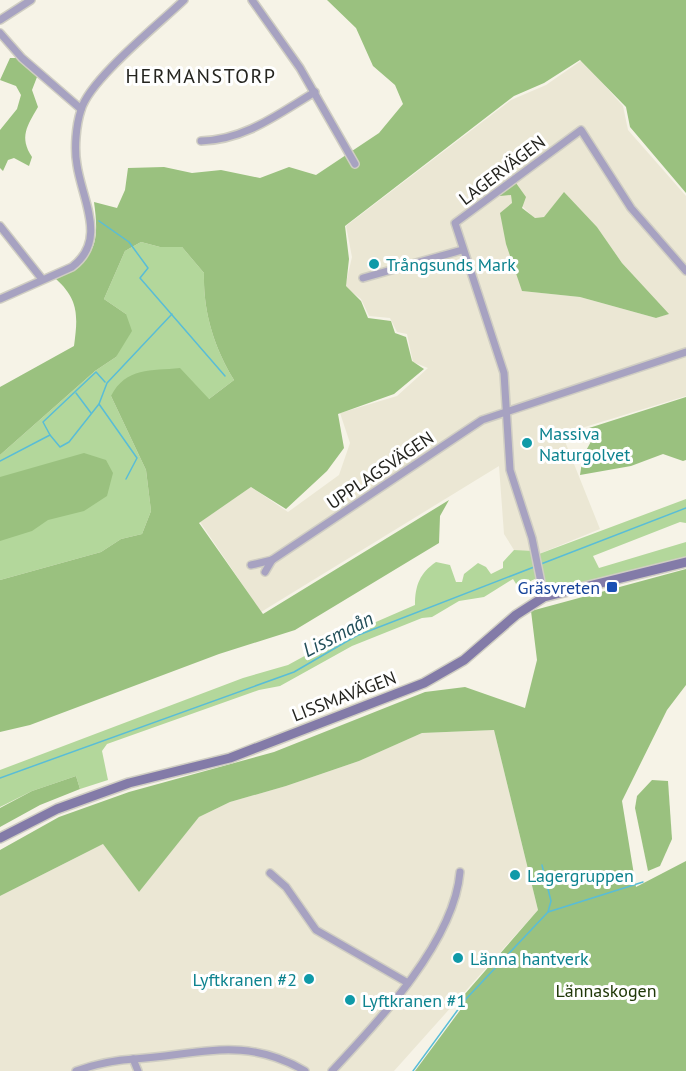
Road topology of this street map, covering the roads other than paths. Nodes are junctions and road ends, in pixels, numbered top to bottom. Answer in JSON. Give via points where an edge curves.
{"nodes":[{"id":1,"x":31,"y":0,"type":"edge"},
{"id":2,"x":184,"y":0,"type":"edge"},
{"id":3,"x":252,"y":0,"type":"edge"},
{"id":4,"x":0,"y":20,"type":"edge"},
{"id":5,"x":0,"y":33,"type":"edge"},
{"id":6,"x":315,"y":92,"type":"junction"},
{"id":7,"x":81,"y":109,"type":"junction"},
{"id":8,"x":201,"y":141,"type":"dead end"},
{"id":9,"x":355,"y":164,"type":"dead end"},
{"id":10,"x":0,"y":226,"type":"edge"},
{"id":11,"x":462,"y":250,"type":"junction"},
{"id":12,"x":686,"y":271,"type":"edge"},
{"id":13,"x":363,"y":278,"type":"dead end"},
{"id":14,"x":42,"y":279,"type":"junction"},
{"id":15,"x":0,"y":299,"type":"edge"},
{"id":16,"x":686,"y":352,"type":"edge"},
{"id":17,"x":508,"y":410,"type":"junction"},
{"id":18,"x":272,"y":560,"type":"junction"},
{"id":19,"x":686,"y":562,"type":"edge"},
{"id":20,"x":251,"y":565,"type":"dead end"},
{"id":21,"x":266,"y":573,"type":"dead end"},
{"id":22,"x":544,"y":597,"type":"junction"},
{"id":23,"x":0,"y":838,"type":"edge"},
{"id":24,"x":460,"y":872,"type":"dead end"},
{"id":25,"x":270,"y":873,"type":"dead end"},
{"id":26,"x":408,"y":983,"type":"junction"},
{"id":27,"x":133,"y":1059,"type":"junction"},
{"id":28,"x":76,"y":1071,"type":"edge"},
{"id":29,"x":138,"y":1071,"type":"edge"},
{"id":30,"x":305,"y":1071,"type":"edge"},
{"id":31,"x":332,"y":1071,"type":"edge"}],
"edges":[{"from":1,"to":4,"type":"street"},
{"from":2,"to":7,"type":"street","via":[[92,88]]},
{"from":3,"to":6,"type":"street"},
{"from":5,"to":7,"type":"street","via":[[22,58]]},
{"from":6,"to":8,"type":"street","via":[[246,133],[221,141]]},
{"from":6,"to":9,"type":"street"},
{"from":7,"to":14,"type":"street","via":[[76,163],[92,219],[90,243],[82,259],[72,267]]},
{"from":10,"to":14,"type":"street"},
{"from":11,"to":12,"type":"street","name":"LAGERVÄGEN","via":[[456,223],[581,130],[631,208]]},
{"from":11,"to":13,"type":"street"},
{"from":11,"to":17,"type":"street","name":"LAGERVÄGEN","via":[[504,373]]},
{"from":14,"to":15,"type":"street"},
{"from":16,"to":17,"type":"street"},
{"from":17,"to":18,"type":"street","name":"UPPLAGSVÄGEN","via":[[482,420]]},
{"from":17,"to":22,"type":"street","name":"LAGERVÄGEN","via":[[510,470],[532,538]]},
{"from":18,"to":20,"type":"street"},
{"from":18,"to":21,"type":"street"},
{"from":19,"to":22,"type":"street","name":"LISSMAVÄGEN"},
{"from":22,"to":23,"type":"street","name":"LISSMAVÄGEN","via":[[516,615],[464,660],[424,683],[230,758],[129,783],[57,808]]},
{"from":24,"to":26,"type":"street","via":[[439,933]]},
{"from":25,"to":26,"type":"street","via":[[286,887],[316,930]]},
{"from":26,"to":31,"type":"street"},
{"from":27,"to":28,"type":"street","via":[[106,1061]]},
{"from":27,"to":29,"type":"street"},
{"from":27,"to":30,"type":"street","via":[[231,1048],[277,1057]]}]}
